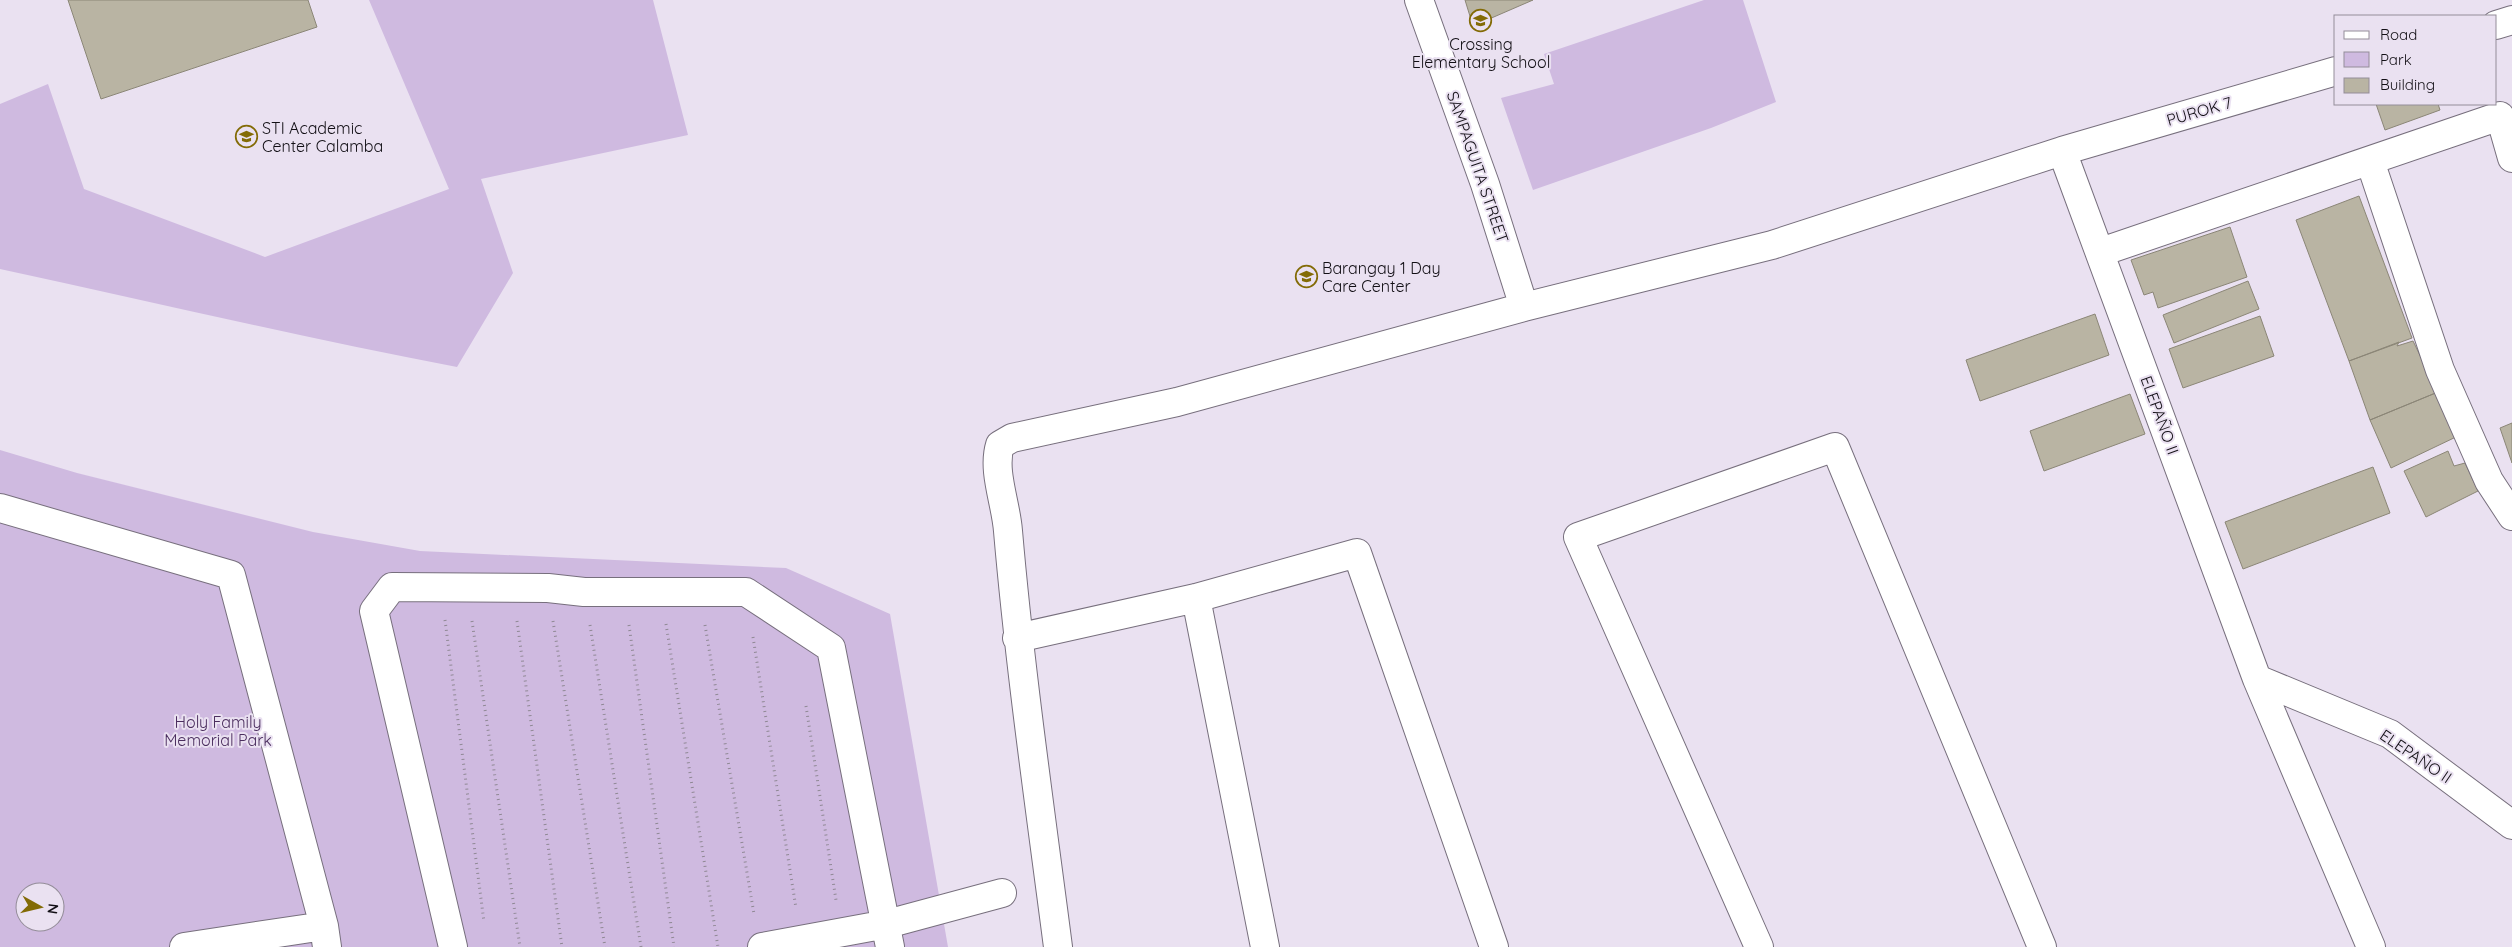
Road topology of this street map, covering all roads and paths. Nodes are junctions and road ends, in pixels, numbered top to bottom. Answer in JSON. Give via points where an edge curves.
{"nodes":[{"id":1,"x":1419,"y":0,"type":"edge"},
{"id":2,"x":2512,"y":20,"type":"edge"},
{"id":3,"x":2497,"y":25,"type":"edge"},
{"id":4,"x":2334,"y":72,"type":"edge"},
{"id":5,"x":2062,"y":151,"type":"junction"},
{"id":6,"x":2512,"y":158,"type":"edge"},
{"id":7,"x":2370,"y":162,"type":"junction"},
{"id":8,"x":2101,"y":252,"type":"junction"},
{"id":9,"x":1524,"y":307,"type":"junction"},
{"id":10,"x":0,"y":508,"type":"edge"},
{"id":11,"x":2512,"y":516,"type":"edge"},
{"id":12,"x":454,"y":588,"type":"junction"},
{"id":13,"x":513,"y":588,"type":"junction"},
{"id":14,"x":548,"y":588,"type":"junction"},
{"id":15,"x":584,"y":592,"type":"junction"},
{"id":16,"x":624,"y":592,"type":"junction"},
{"id":17,"x":661,"y":592,"type":"junction"},
{"id":18,"x":699,"y":592,"type":"junction"},
{"id":19,"x":746,"y":592,"type":"junction"},
{"id":20,"x":1196,"y":598,"type":"junction"},
{"id":21,"x":1017,"y":638,"type":"junction"},
{"id":22,"x":2256,"y":679,"type":"junction"},
{"id":23,"x":805,"y":701,"type":"dead end"},
{"id":24,"x":2512,"y":825,"type":"edge"},
{"id":25,"x":1002,"y":893,"type":"dead end"},
{"id":26,"x":754,"y":917,"type":"dead end"},
{"id":27,"x":484,"y":928,"type":"dead end"},
{"id":28,"x":840,"y":932,"type":"junction"},
{"id":29,"x":888,"y":935,"type":"edge"},
{"id":30,"x":326,"y":936,"type":"edge"},
{"id":31,"x":801,"y":940,"type":"junction"},
{"id":32,"x":184,"y":947,"type":"edge"},
{"id":33,"x":453,"y":947,"type":"edge"},
{"id":34,"x":520,"y":947,"type":"edge"},
{"id":35,"x":562,"y":947,"type":"edge"},
{"id":36,"x":605,"y":947,"type":"edge"},
{"id":37,"x":641,"y":947,"type":"edge"},
{"id":38,"x":674,"y":947,"type":"edge"},
{"id":39,"x":718,"y":947,"type":"edge"},
{"id":40,"x":762,"y":947,"type":"edge"},
{"id":41,"x":1058,"y":947,"type":"edge"},
{"id":42,"x":1265,"y":947,"type":"edge"},
{"id":43,"x":1494,"y":947,"type":"edge"},
{"id":44,"x":1760,"y":947,"type":"edge"},
{"id":45,"x":2042,"y":947,"type":"edge"},
{"id":46,"x":2371,"y":947,"type":"edge"}],
"edges":[{"from":1,"to":9,"type":"street","name":"SAMPAGUITA STREET","via":[[1485,184]]},
{"from":2,"to":3,"type":"street"},
{"from":4,"to":5,"type":"street","name":"PUROK 7"},
{"from":5,"to":8,"type":"street","name":"ELEPAÑO II"},
{"from":5,"to":9,"type":"street","name":"PUROK 7","via":[[1772,245]]},
{"from":6,"to":7,"type":"street","via":[[2500,116]]},
{"from":7,"to":8,"type":"street"},
{"from":7,"to":11,"type":"street","via":[[2440,370],[2489,481]]},
{"from":8,"to":22,"type":"street","name":"ELEPAÑO II"},
{"from":9,"to":21,"type":"street","name":"PUROK 7","via":[[1177,402],[1012,438],[1000,445],[996,457],[1007,519]]},
{"from":10,"to":30,"type":"street","via":[[232,575]]},
{"from":12,"to":13,"type":"street"},
{"from":12,"to":27,"type":"path"},
{"from":12,"to":33,"type":"street","via":[[392,587],[374,611]]},
{"from":12,"to":34,"type":"path"},
{"from":13,"to":14,"type":"street"},
{"from":13,"to":35,"type":"path"},
{"from":14,"to":15,"type":"street"},
{"from":14,"to":36,"type":"path"},
{"from":15,"to":16,"type":"street"},
{"from":15,"to":37,"type":"path"},
{"from":16,"to":17,"type":"street"},
{"from":16,"to":38,"type":"path"},
{"from":17,"to":18,"type":"street"},
{"from":17,"to":39,"type":"path"},
{"from":18,"to":19,"type":"street"},
{"from":18,"to":26,"type":"path"},
{"from":19,"to":29,"type":"street","via":[[831,648]]},
{"from":19,"to":31,"type":"path"},
{"from":20,"to":21,"type":"street"},
{"from":20,"to":42,"type":"street"},
{"from":20,"to":43,"type":"street","via":[[1357,553]]},
{"from":21,"to":41,"type":"street"},
{"from":22,"to":24,"type":"street","name":"ELEPAÑO II","via":[[2390,734]]},
{"from":22,"to":46,"type":"street","name":"ELEPAÑO II"},
{"from":23,"to":28,"type":"path"},
{"from":25,"to":29,"type":"street"},
{"from":28,"to":29,"type":"street"},
{"from":28,"to":31,"type":"street"},
{"from":30,"to":32,"type":"street"},
{"from":31,"to":40,"type":"street"},
{"from":44,"to":45,"type":"street","via":[[1578,537],[1835,447]]}]}
